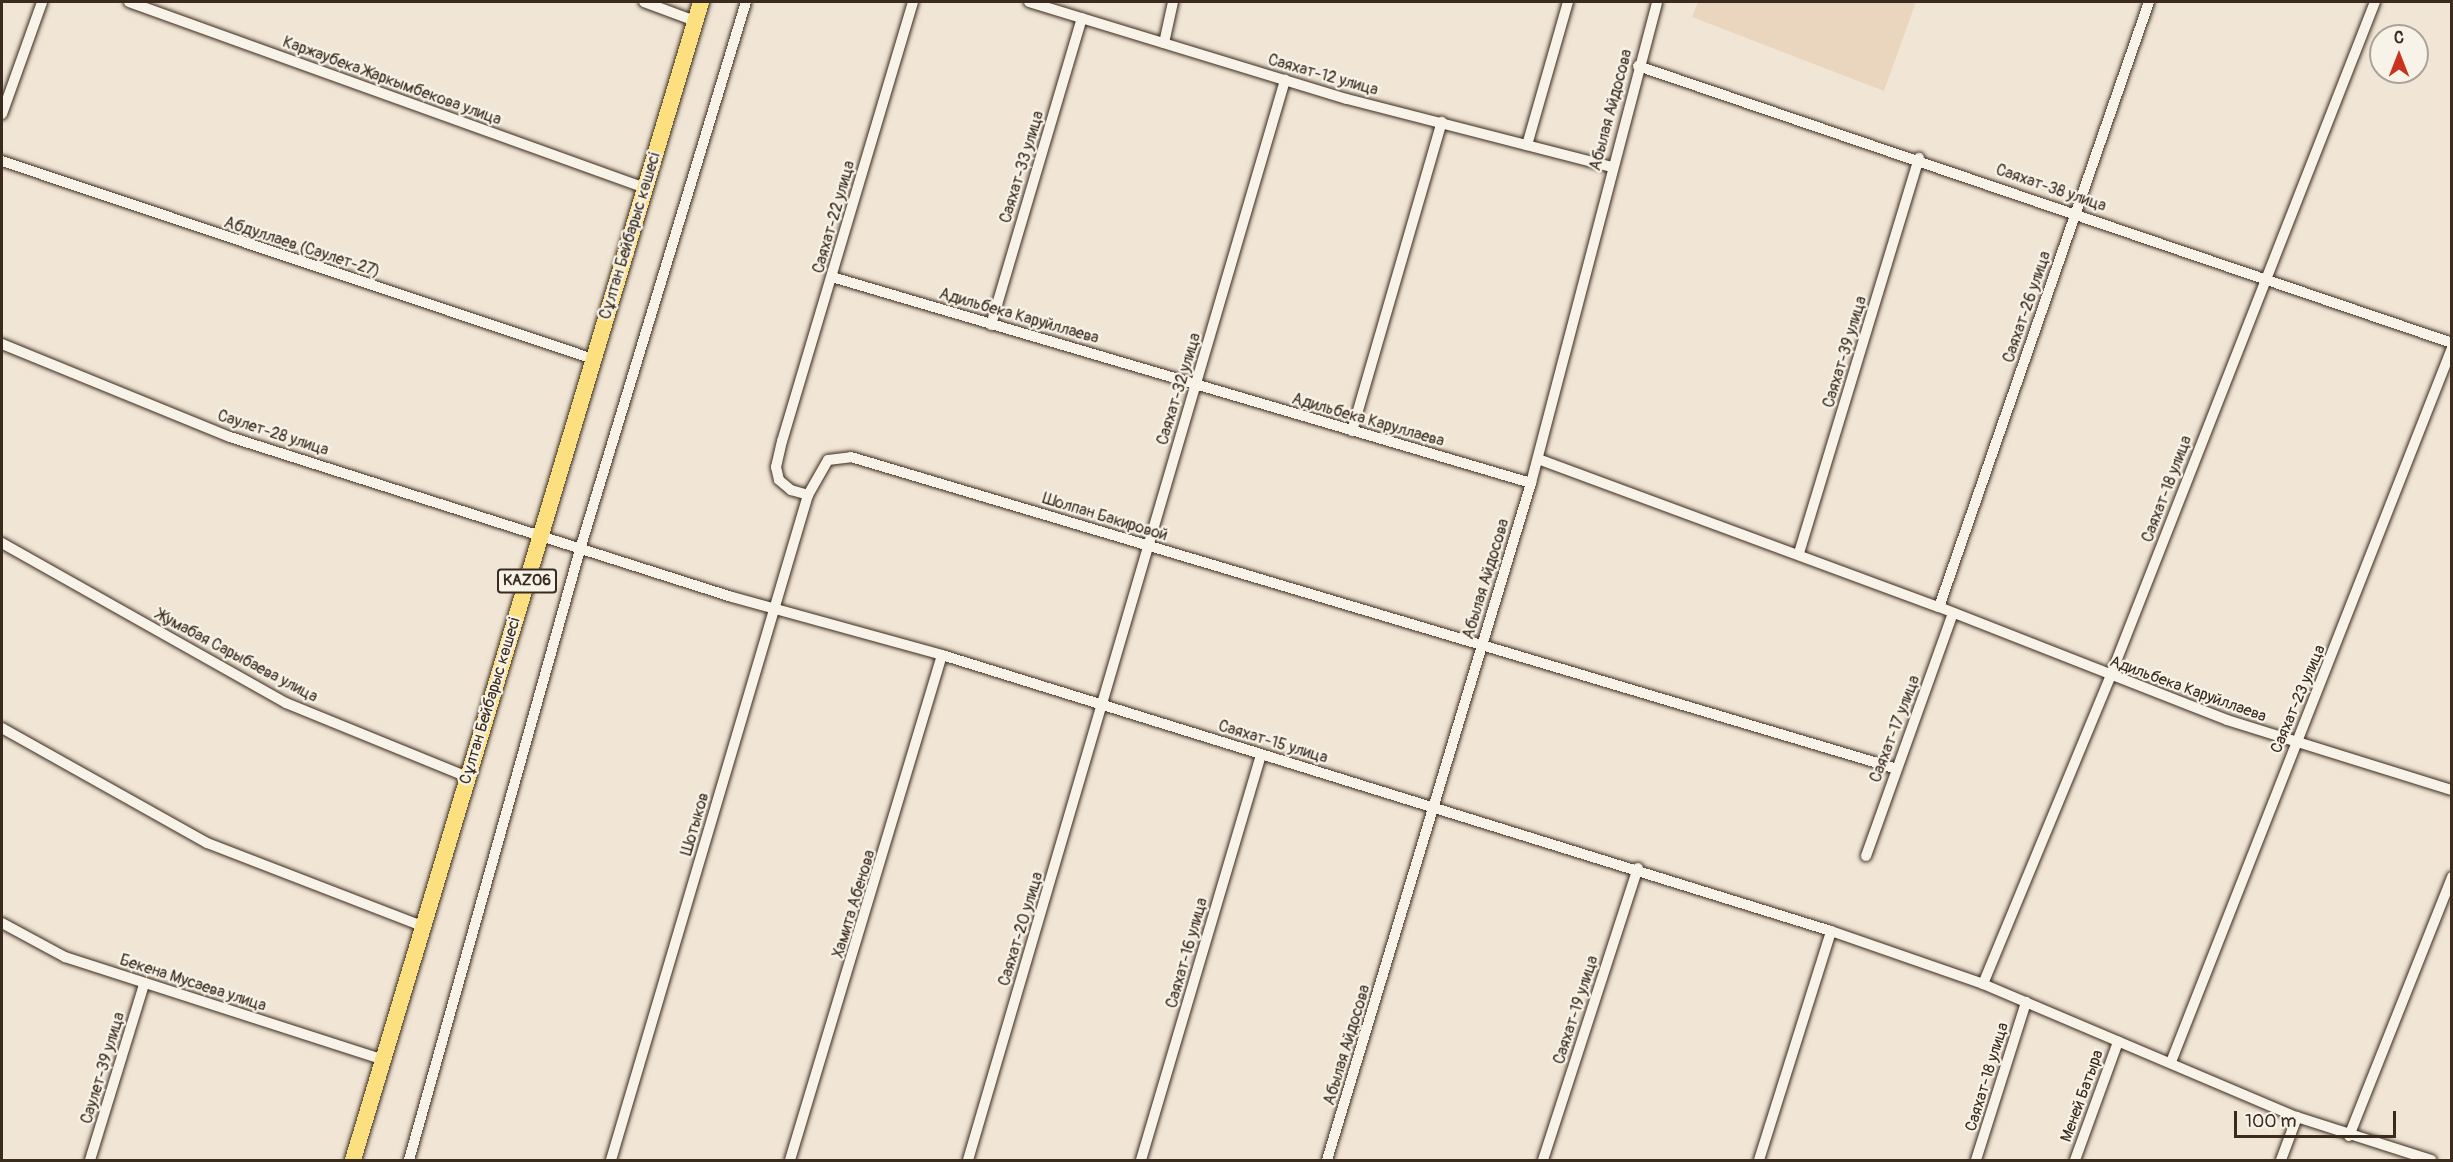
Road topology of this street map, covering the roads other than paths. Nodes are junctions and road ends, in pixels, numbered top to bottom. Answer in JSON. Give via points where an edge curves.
{"nodes":[{"id":1,"x":42,"y":2,"type":"edge"},
{"id":2,"x":129,"y":2,"type":"edge"},
{"id":3,"x":644,"y":2,"type":"edge"},
{"id":4,"x":701,"y":2,"type":"edge"},
{"id":5,"x":746,"y":2,"type":"edge"},
{"id":6,"x":913,"y":2,"type":"edge"},
{"id":7,"x":1029,"y":2,"type":"edge"},
{"id":8,"x":1173,"y":2,"type":"edge"},
{"id":9,"x":1568,"y":2,"type":"edge"},
{"id":10,"x":1656,"y":2,"type":"edge"},
{"id":11,"x":2149,"y":2,"type":"edge"},
{"id":12,"x":2375,"y":2,"type":"edge"},
{"id":13,"x":1082,"y":18,"type":"junction"},
{"id":14,"x":696,"y":21,"type":"junction"},
{"id":15,"x":1164,"y":43,"type":"junction"},
{"id":16,"x":1638,"y":66,"type":"junction"},
{"id":17,"x":1285,"y":80,"type":"junction"},
{"id":18,"x":2,"y":114,"type":"edge"},
{"id":19,"x":1443,"y":122,"type":"junction"},
{"id":20,"x":1527,"y":145,"type":"junction"},
{"id":21,"x":1919,"y":158,"type":"junction"},
{"id":22,"x":2,"y":161,"type":"edge"},
{"id":23,"x":1612,"y":167,"type":"junction"},
{"id":24,"x":645,"y":188,"type":"junction"},
{"id":25,"x":2076,"y":213,"type":"junction"},
{"id":26,"x":832,"y":277,"type":"junction"},
{"id":27,"x":2265,"y":280,"type":"junction"},
{"id":28,"x":991,"y":325,"type":"junction"},
{"id":29,"x":2451,"y":343,"type":"edge"},
{"id":30,"x":2,"y":344,"type":"edge"},
{"id":31,"x":2451,"y":348,"type":"edge"},
{"id":32,"x":593,"y":359,"type":"junction"},
{"id":33,"x":1197,"y":385,"type":"junction"},
{"id":34,"x":1352,"y":431,"type":"junction"},
{"id":35,"x":1538,"y":459,"type":"junction"},
{"id":36,"x":1531,"y":483,"type":"junction"},
{"id":37,"x":808,"y":495,"type":"junction"},
{"id":38,"x":542,"y":533,"type":"junction"},
{"id":39,"x":2,"y":543,"type":"edge"},
{"id":40,"x":1146,"y":544,"type":"junction"},
{"id":41,"x":581,"y":546,"type":"junction"},
{"id":42,"x":1799,"y":553,"type":"junction"},
{"id":43,"x":1939,"y":607,"type":"junction"},
{"id":44,"x":771,"y":609,"type":"junction"},
{"id":45,"x":1953,"y":614,"type":"junction"},
{"id":46,"x":1482,"y":645,"type":"junction"},
{"id":47,"x":942,"y":655,"type":"junction"},
{"id":48,"x":2110,"y":677,"type":"junction"},
{"id":49,"x":1103,"y":706,"type":"junction"},
{"id":50,"x":2,"y":728,"type":"edge"},
{"id":51,"x":2295,"y":743,"type":"junction"},
{"id":52,"x":1261,"y":754,"type":"junction"},
{"id":53,"x":1894,"y":768,"type":"junction"},
{"id":54,"x":467,"y":777,"type":"junction"},
{"id":55,"x":2451,"y":790,"type":"edge"},
{"id":56,"x":1435,"y":808,"type":"junction"},
{"id":57,"x":1866,"y":856,"type":"dead end"},
{"id":58,"x":1638,"y":868,"type":"junction"},
{"id":59,"x":2451,"y":877,"type":"edge"},
{"id":60,"x":2,"y":923,"type":"edge"},
{"id":61,"x":422,"y":926,"type":"junction"},
{"id":62,"x":1831,"y":931,"type":"junction"},
{"id":63,"x":144,"y":984,"type":"junction"},
{"id":64,"x":1983,"y":984,"type":"junction"},
{"id":65,"x":2026,"y":1002,"type":"junction"},
{"id":66,"x":2118,"y":1042,"type":"junction"},
{"id":67,"x":381,"y":1059,"type":"junction"},
{"id":68,"x":2171,"y":1062,"type":"junction"},
{"id":69,"x":2297,"y":1117,"type":"junction"},
{"id":70,"x":2349,"y":1136,"type":"junction"},
{"id":71,"x":90,"y":1161,"type":"edge"},
{"id":72,"x":353,"y":1161,"type":"edge"},
{"id":73,"x":409,"y":1161,"type":"edge"},
{"id":74,"x":611,"y":1161,"type":"edge"},
{"id":75,"x":790,"y":1161,"type":"edge"},
{"id":76,"x":968,"y":1161,"type":"edge"},
{"id":77,"x":1141,"y":1161,"type":"edge"},
{"id":78,"x":1327,"y":1161,"type":"edge"},
{"id":79,"x":1543,"y":1161,"type":"edge"},
{"id":80,"x":1759,"y":1161,"type":"edge"},
{"id":81,"x":1976,"y":1161,"type":"edge"},
{"id":82,"x":2075,"y":1161,"type":"edge"},
{"id":83,"x":2281,"y":1161,"type":"edge"},
{"id":84,"x":2431,"y":1161,"type":"edge"}],
"edges":[{"from":1,"to":18,"type":"street"},
{"from":2,"to":24,"type":"street","name":"Каржаубека Жаркымбекова улица"},
{"from":3,"to":14,"type":"street"},
{"from":4,"to":14,"type":"main road","name":"Сұлтан Бейбарыс көшесі","number":"KAZ06"},
{"from":5,"to":41,"type":"street"},
{"from":6,"to":26,"type":"street","name":"Саяхат-22 улица"},
{"from":7,"to":13,"type":"street","name":"Саяхат-12 улица"},
{"from":8,"to":15,"type":"street"},
{"from":9,"to":20,"type":"street"},
{"from":10,"to":16,"type":"street","name":"Абылая Айдосова"},
{"from":11,"to":25,"type":"street","name":"Саяхат-26 улица"},
{"from":12,"to":27,"type":"street","name":"Саяхат-18 улица"},
{"from":13,"to":15,"type":"street","name":"Саяхат-12 улица"},
{"from":13,"to":28,"type":"street","name":"Саяхат-33 улица"},
{"from":14,"to":24,"type":"main road","name":"Сұлтан Бейбарыс көшесі","number":"KAZ06"},
{"from":15,"to":17,"type":"street","name":"Саяхат-12 улица"},
{"from":16,"to":21,"type":"street","name":"Саяхат-38 улица"},
{"from":16,"to":23,"type":"street","name":"Абылая Айдосова"},
{"from":17,"to":19,"type":"street","name":"Саяхат-12 улица"},
{"from":17,"to":33,"type":"street","name":"Саяхат-32 улица"},
{"from":19,"to":20,"type":"street","name":"Саяхат-12 улица"},
{"from":19,"to":34,"type":"street"},
{"from":20,"to":23,"type":"street","name":"Саяхат-12 улица"},
{"from":21,"to":25,"type":"street","name":"Саяхат-38 улица"},
{"from":21,"to":42,"type":"street","name":"Саяхат-39 улица"},
{"from":22,"to":32,"type":"street","name":"Абдуллаев (Саулет-27)"},
{"from":23,"to":35,"type":"street","name":"Абылая Айдосова"},
{"from":24,"to":32,"type":"main road","name":"Сұлтан Бейбарыс көшесі","number":"KAZ06"},
{"from":25,"to":27,"type":"street","name":"Саяхат-38 улица"},
{"from":25,"to":43,"type":"street","name":"Саяхат-26 улица"},
{"from":26,"to":28,"type":"street","name":"Адильбека Каруйллаева"},
{"from":26,"to":37,"type":"street","name":"Саяхат-22 улица","via":[[782,441],[779,480]]},
{"from":27,"to":29,"type":"street","name":"Саяхат-38 улица"},
{"from":27,"to":48,"type":"street","name":"Саяхат-18 улица"},
{"from":28,"to":33,"type":"street","name":"Адильбека Каруйллаева"},
{"from":30,"to":38,"type":"street","name":"Саулет-28 улица","via":[[230,437]]},
{"from":31,"to":51,"type":"street","name":"Саяхат-23 улица"},
{"from":32,"to":38,"type":"main road","name":"Сұлтан Бейбарыс көшесі","number":"KAZ06"},
{"from":33,"to":34,"type":"street","name":"Адильбека Каруллаева"},
{"from":33,"to":40,"type":"street","name":"Саяхат-32 улица"},
{"from":34,"to":36,"type":"street","name":"Адильбека Каруллаева"},
{"from":35,"to":36,"type":"street","name":"Абылая Айдосова"},
{"from":35,"to":42,"type":"street"},
{"from":36,"to":46,"type":"street","name":"Абылая Айдосова"},
{"from":37,"to":40,"type":"street","name":"Шолпан Бакировой","via":[[828,460],[850,457]]},
{"from":37,"to":44,"type":"street","name":"Шотыков"},
{"from":38,"to":41,"type":"street","name":"Саулет-28 улица"},
{"from":38,"to":54,"type":"main road","name":"Сұлтан Бейбарыс көшесі","number":"KAZ06"},
{"from":39,"to":54,"type":"street","name":"Жумабая Сарыбаева улица","via":[[286,703]]},
{"from":40,"to":46,"type":"street","name":"Шолпан Бакировой"},
{"from":40,"to":49,"type":"street","name":"Саяхат-32 улица"},
{"from":41,"to":44,"type":"street","name":"Саулет-28 улица"},
{"from":41,"to":73,"type":"street"},
{"from":42,"to":43,"type":"street"},
{"from":43,"to":45,"type":"street"},
{"from":44,"to":47,"type":"street","name":"Саяхат-15 улица"},
{"from":44,"to":74,"type":"street","name":"Шотыков"},
{"from":45,"to":48,"type":"street","name":"Адильбека Каруйллаева"},
{"from":45,"to":53,"type":"street","name":"Саяхат-17 улица"},
{"from":46,"to":53,"type":"street","name":"Шолпан Бакировой"},
{"from":46,"to":56,"type":"street","name":"Абылая Айдосова"},
{"from":47,"to":49,"type":"street","name":"Саяхат-15 улица"},
{"from":47,"to":75,"type":"street","name":"Хамита Абенова"},
{"from":48,"to":51,"type":"street","name":"Адильбека Каруйллаева"},
{"from":48,"to":64,"type":"street","name":"Саяхат-18 улица"},
{"from":49,"to":52,"type":"street","name":"Саяхат-15 улица"},
{"from":49,"to":76,"type":"street","name":"Саяхат-20 улица"},
{"from":50,"to":61,"type":"street","via":[[207,843]]},
{"from":51,"to":55,"type":"street","name":"Адильбека Каруйллаева"},
{"from":51,"to":68,"type":"street","name":"Саяхат-23 улица"},
{"from":52,"to":56,"type":"street","name":"Саяхат-15 улица"},
{"from":52,"to":77,"type":"street","name":"Саяхат-16 улица"},
{"from":53,"to":57,"type":"street","name":"Саяхат-17 улица"},
{"from":54,"to":61,"type":"main road","name":"Сұлтан Бейбарыс көшесі","number":"KAZ06"},
{"from":56,"to":58,"type":"street","name":"Саяхат-15 улица"},
{"from":56,"to":78,"type":"street","name":"Абылая Айдосова"},
{"from":58,"to":62,"type":"street","name":"Саяхат-15 улица"},
{"from":58,"to":79,"type":"street","name":"Саяхат-19 улица"},
{"from":59,"to":70,"type":"street"},
{"from":60,"to":63,"type":"street","name":"Бекена Мусаева улица","via":[[65,957]]},
{"from":61,"to":67,"type":"main road","name":"Сұлтан Бейбарыс көшесі","number":"KAZ06"},
{"from":62,"to":64,"type":"street","name":"Саяхат-15 улица"},
{"from":62,"to":80,"type":"street"},
{"from":63,"to":67,"type":"street","name":"Бекена Мусаева улица"},
{"from":63,"to":71,"type":"street","name":"Саулет-39 улица"},
{"from":64,"to":65,"type":"street","name":"Саяхат-15 улица"},
{"from":65,"to":66,"type":"street","name":"Саяхат-15 улица"},
{"from":65,"to":81,"type":"street","name":"Саяхат-18 улица"},
{"from":66,"to":68,"type":"street","name":"Саяхат-15 улица"},
{"from":66,"to":82,"type":"street","name":"Меней Батыра"},
{"from":67,"to":72,"type":"main road","name":"Сұлтан Бейбарыс көшесі","number":"KAZ06"},
{"from":68,"to":69,"type":"street","name":"Саяхат-15 улица"},
{"from":69,"to":70,"type":"street","name":"Саяхат-15 улица"},
{"from":69,"to":83,"type":"street"},
{"from":70,"to":84,"type":"street","name":"Саяхат-15 улица"}]}
